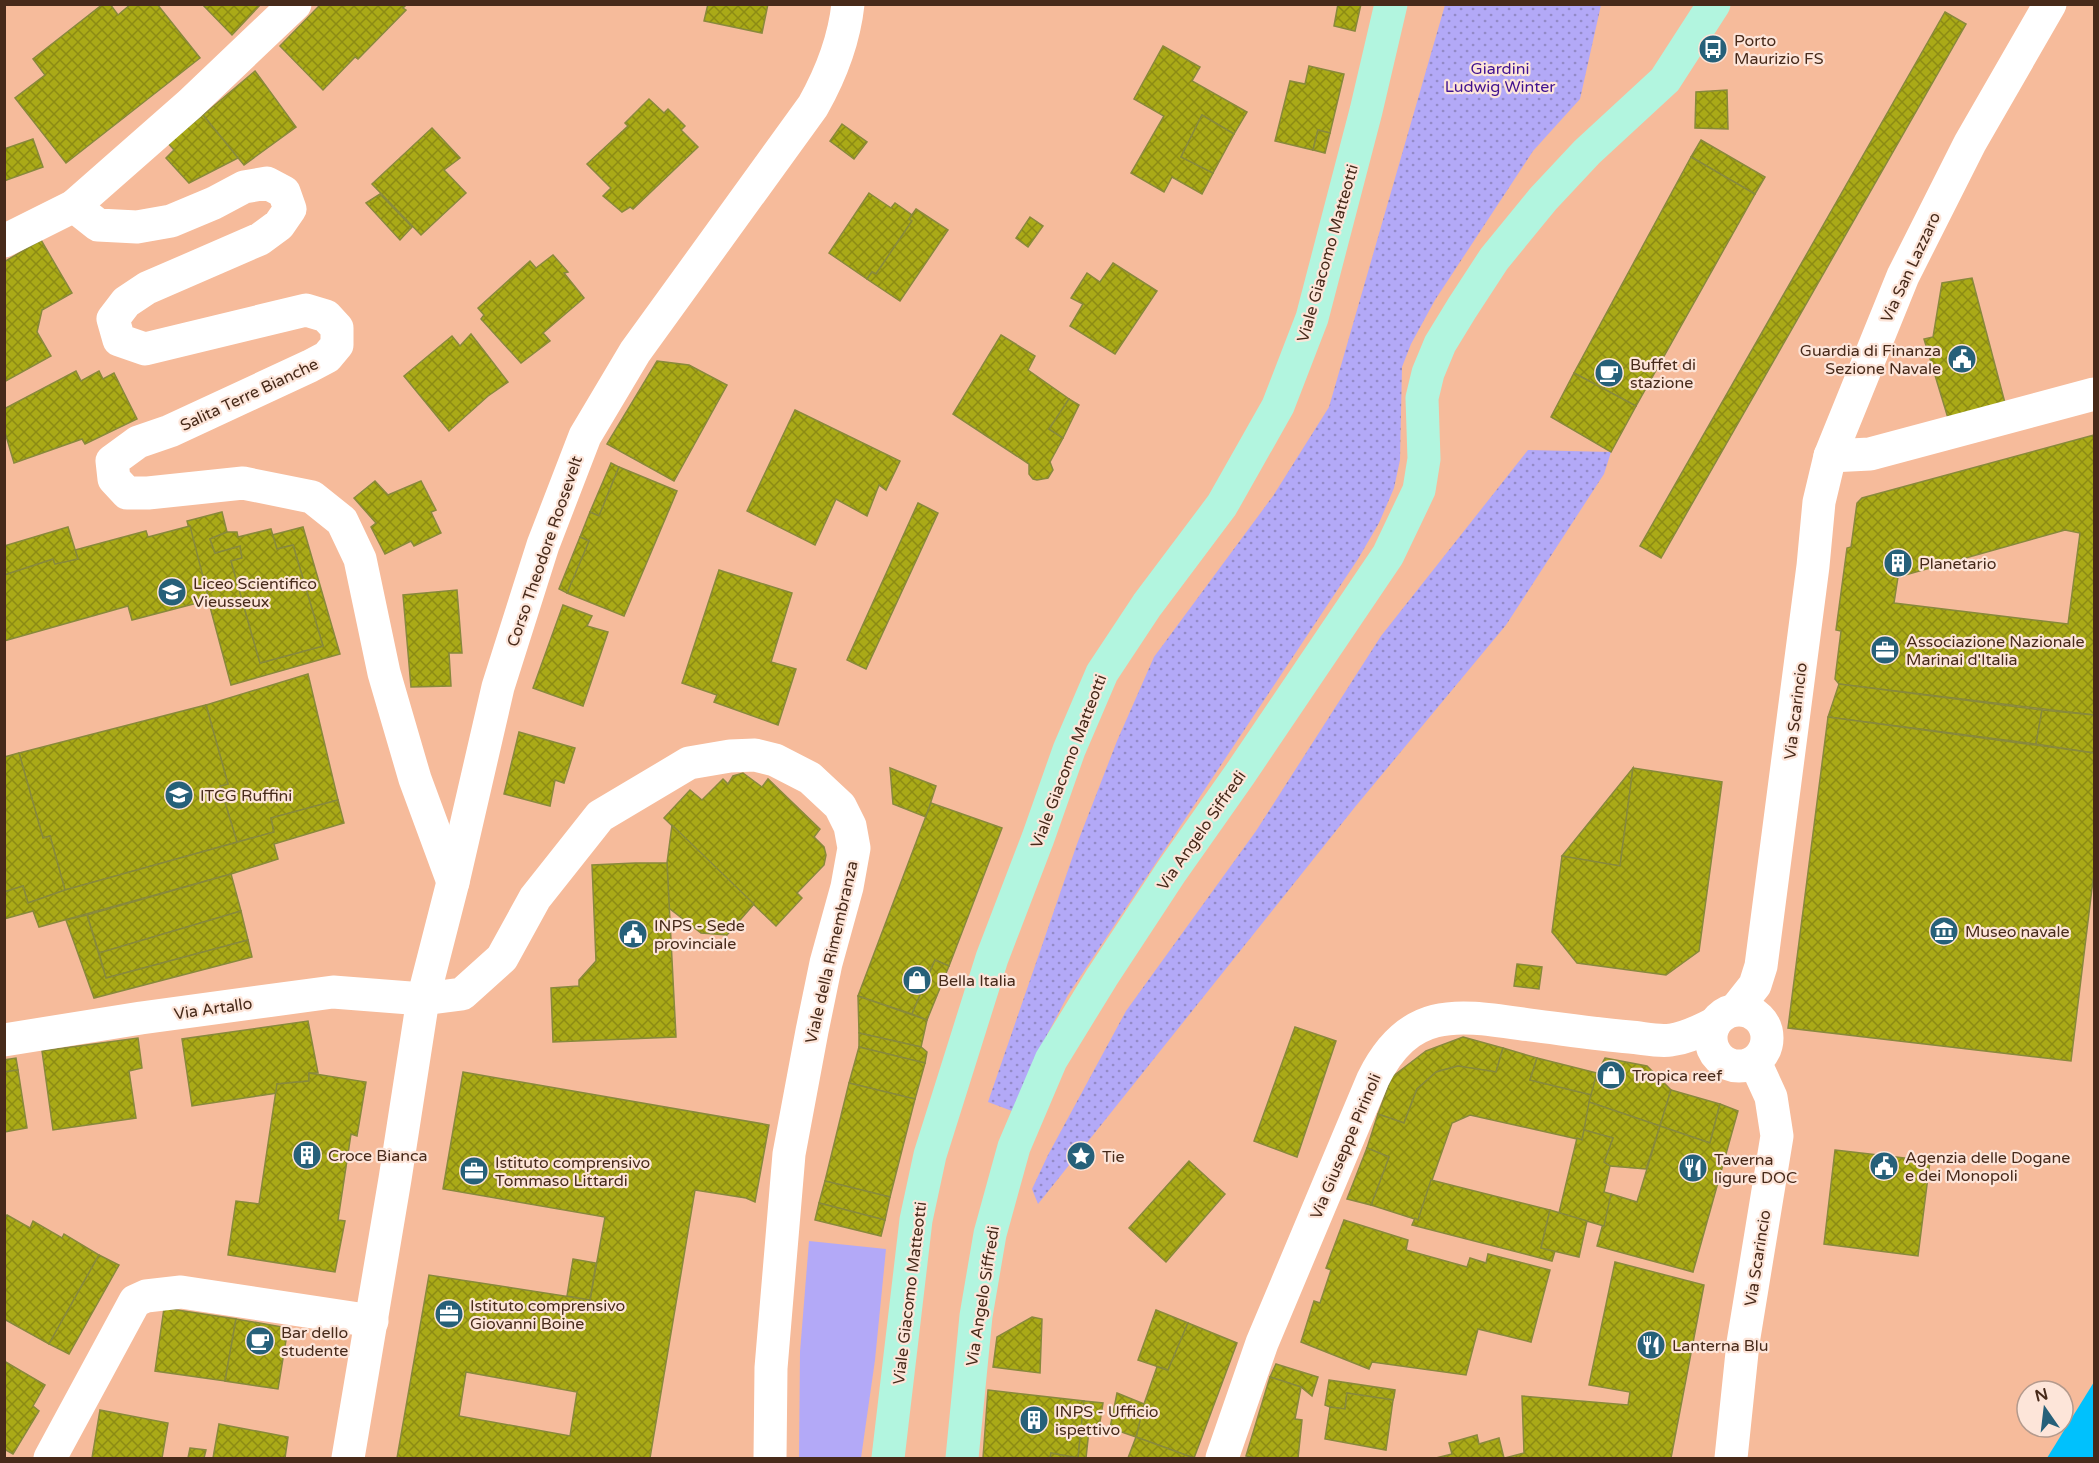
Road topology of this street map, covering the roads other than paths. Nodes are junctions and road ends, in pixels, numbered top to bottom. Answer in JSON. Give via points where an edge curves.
{"nodes":[{"id":1,"x":295,"y":4,"type":"edge"},
{"id":2,"x":848,"y":4,"type":"edge"},
{"id":3,"x":1391,"y":4,"type":"edge"},
{"id":4,"x":1714,"y":4,"type":"edge"},
{"id":5,"x":2050,"y":4,"type":"edge"},
{"id":6,"x":74,"y":206,"type":"junction"},
{"id":7,"x":4,"y":241,"type":"edge"},
{"id":8,"x":2094,"y":394,"type":"edge"},
{"id":9,"x":1830,"y":456,"type":"junction"},
{"id":10,"x":453,"y":882,"type":"junction"},
{"id":11,"x":423,"y":999,"type":"junction"},
{"id":12,"x":1737,"y":1018,"type":"junction"},
{"id":13,"x":4,"y":1040,"type":"edge"},
{"id":14,"x":1755,"y":1062,"type":"junction"},
{"id":15,"x":372,"y":1321,"type":"junction"},
{"id":16,"x":50,"y":1458,"type":"edge"},
{"id":17,"x":348,"y":1458,"type":"edge"},
{"id":18,"x":770,"y":1458,"type":"edge"},
{"id":19,"x":890,"y":1458,"type":"edge"},
{"id":20,"x":962,"y":1458,"type":"edge"},
{"id":21,"x":1222,"y":1458,"type":"edge"},
{"id":22,"x":1731,"y":1458,"type":"edge"}],
"edges":[{"from":1,"to":6,"type":"street"},
{"from":2,"to":10,"type":"street","name":"Corso Theodore Roosevelt","via":[[840,48],[813,106],[635,352],[585,435],[543,545],[498,687]]},
{"from":3,"to":19,"type":"main road","name":"Viale Giacomo Matteotti","via":[[1312,318],[1278,406],[1222,505],[1102,673],[1069,750],[988,968],[930,1155],[915,1220]]},
{"from":4,"to":20,"type":"main road","name":"Via Angelo Siffredi","via":[[1665,80],[1543,199],[1494,259],[1462,308],[1428,373],[1422,398],[1424,459],[1419,490],[1388,555],[1101,977],[1052,1060],[1014,1147],[990,1234],[976,1316]]},
{"from":5,"to":9,"type":"street","name":"Via San Lazzaro","via":[[1970,143],[1903,276]]},
{"from":6,"to":7,"type":"street"},
{"from":6,"to":10,"type":"street","name":"Salita Terre Bianche","via":[[98,225],[137,227],[171,221],[244,187],[267,183],[284,192],[290,209],[279,225],[260,238],[147,288],[126,302],[113,319],[119,339],[145,349],[306,310],[326,316],[337,328],[337,345],[327,357],[310,366],[138,442],[112,461],[114,479],[127,493],[243,483],[312,497],[342,521],[360,559],[384,673]]},
{"from":8,"to":9,"type":"street","via":[[1870,454]]},
{"from":9,"to":12,"type":"street","name":"Via Scarincio","via":[[1819,502],[1761,966]]},
{"from":10,"to":11,"type":"street","name":"Corso Theodore Roosevelt"},
{"from":11,"to":13,"type":"street","name":"Via Artallo","via":[[333,992]]},
{"from":11,"to":15,"type":"street"},
{"from":11,"to":18,"type":"street","name":"Viale della Rimembranza","via":[[462,994],[502,958],[535,898],[600,816],[688,763],[755,755],[775,760],[810,778],[840,806],[850,826],[854,849],[819,997],[789,1154],[771,1368]]},
{"from":12,"to":14,"type":"street","via":[[1768,1037],[1767,1047]]},
{"from":12,"to":14,"type":"street","via":[[1711,1034],[1711,1043],[1720,1059],[1737,1066]]},
{"from":12,"to":21,"type":"street","name":"Via Giuseppe Pirinoli","via":[[1668,1041],[1473,1017],[1451,1017],[1409,1033],[1394,1046],[1373,1079],[1262,1343]]},
{"from":14,"to":22,"type":"street","name":"Via Scarincio","via":[[1771,1097],[1777,1136],[1743,1343]]},
{"from":15,"to":16,"type":"street","via":[[181,1292],[146,1296],[135,1301]]},
{"from":15,"to":17,"type":"street"}]}
